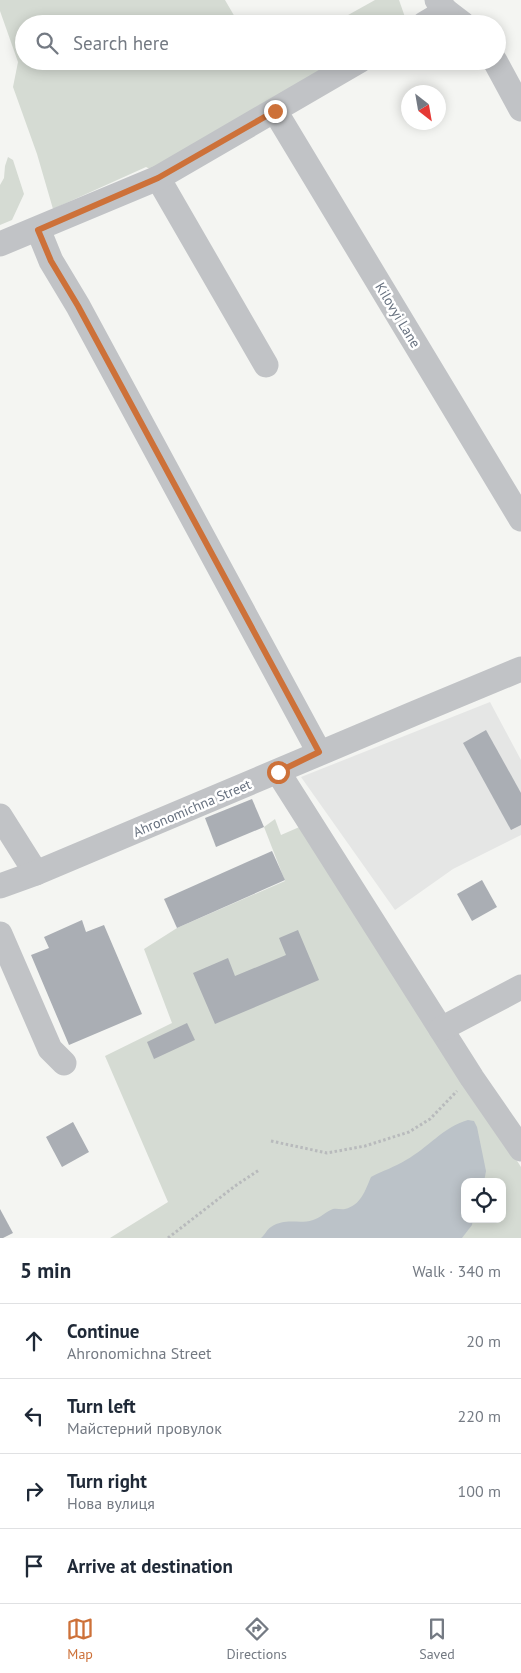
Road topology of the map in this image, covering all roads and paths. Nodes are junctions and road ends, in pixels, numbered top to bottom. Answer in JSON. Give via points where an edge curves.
{"nodes":[{"id":1,"x":345,"y":70,"type":"edge"},
{"id":2,"x":500,"y":70,"type":"edge"},
{"id":3,"x":521,"y":109,"type":"edge"},
{"id":4,"x":275,"y":111,"type":"junction"},
{"id":5,"x":158,"y":178,"type":"junction"},
{"id":6,"x":38,"y":230,"type":"junction"},
{"id":7,"x":0,"y":244,"type":"edge"},
{"id":8,"x":266,"y":365,"type":"dead end"},
{"id":9,"x":521,"y":519,"type":"edge"},
{"id":10,"x":521,"y":669,"type":"edge"},
{"id":11,"x":319,"y":752,"type":"junction"},
{"id":12,"x":278,"y":772,"type":"junction"},
{"id":13,"x":0,"y":816,"type":"edge"},
{"id":14,"x":36,"y":873,"type":"junction"},
{"id":15,"x":0,"y":886,"type":"edge"},
{"id":16,"x":0,"y":934,"type":"edge"},
{"id":17,"x":521,"y":987,"type":"edge"},
{"id":18,"x":441,"y":1029,"type":"junction"},
{"id":19,"x":64,"y":1063,"type":"dead end"},
{"id":20,"x":472,"y":1078,"type":"junction"},
{"id":21,"x":271,"y":1141,"type":"dead end"},
{"id":22,"x":521,"y":1148,"type":"edge"},
{"id":23,"x":260,"y":1170,"type":"dead end"},
{"id":24,"x":168,"y":1238,"type":"edge"}],
"edges":[{"from":1,"to":4,"type":"street"},
{"from":2,"to":3,"type":"street"},
{"from":4,"to":5,"type":"street"},
{"from":4,"to":9,"type":"street","name":"Kilovyi Lane"},
{"from":5,"to":6,"type":"street"},
{"from":5,"to":8,"type":"street"},
{"from":6,"to":7,"type":"street"},
{"from":6,"to":11,"type":"street","via":[[51,261]]},
{"from":10,"to":11,"type":"street","name":"Ahronomichna Street"},
{"from":11,"to":12,"type":"street","name":"Ahronomichna Street"},
{"from":12,"to":14,"type":"street","name":"Ahronomichna Street"},
{"from":12,"to":18,"type":"street"},
{"from":13,"to":14,"type":"street"},
{"from":14,"to":15,"type":"street","name":"Ahronomichna Street"},
{"from":16,"to":19,"type":"street","via":[[50,1049]]},
{"from":17,"to":18,"type":"street"},
{"from":18,"to":20,"type":"street"},
{"from":20,"to":21,"type":"path","via":[[430,1119],[408,1132],[382,1141],[327,1152]]},
{"from":20,"to":22,"type":"street"},
{"from":23,"to":24,"type":"path"}]}
